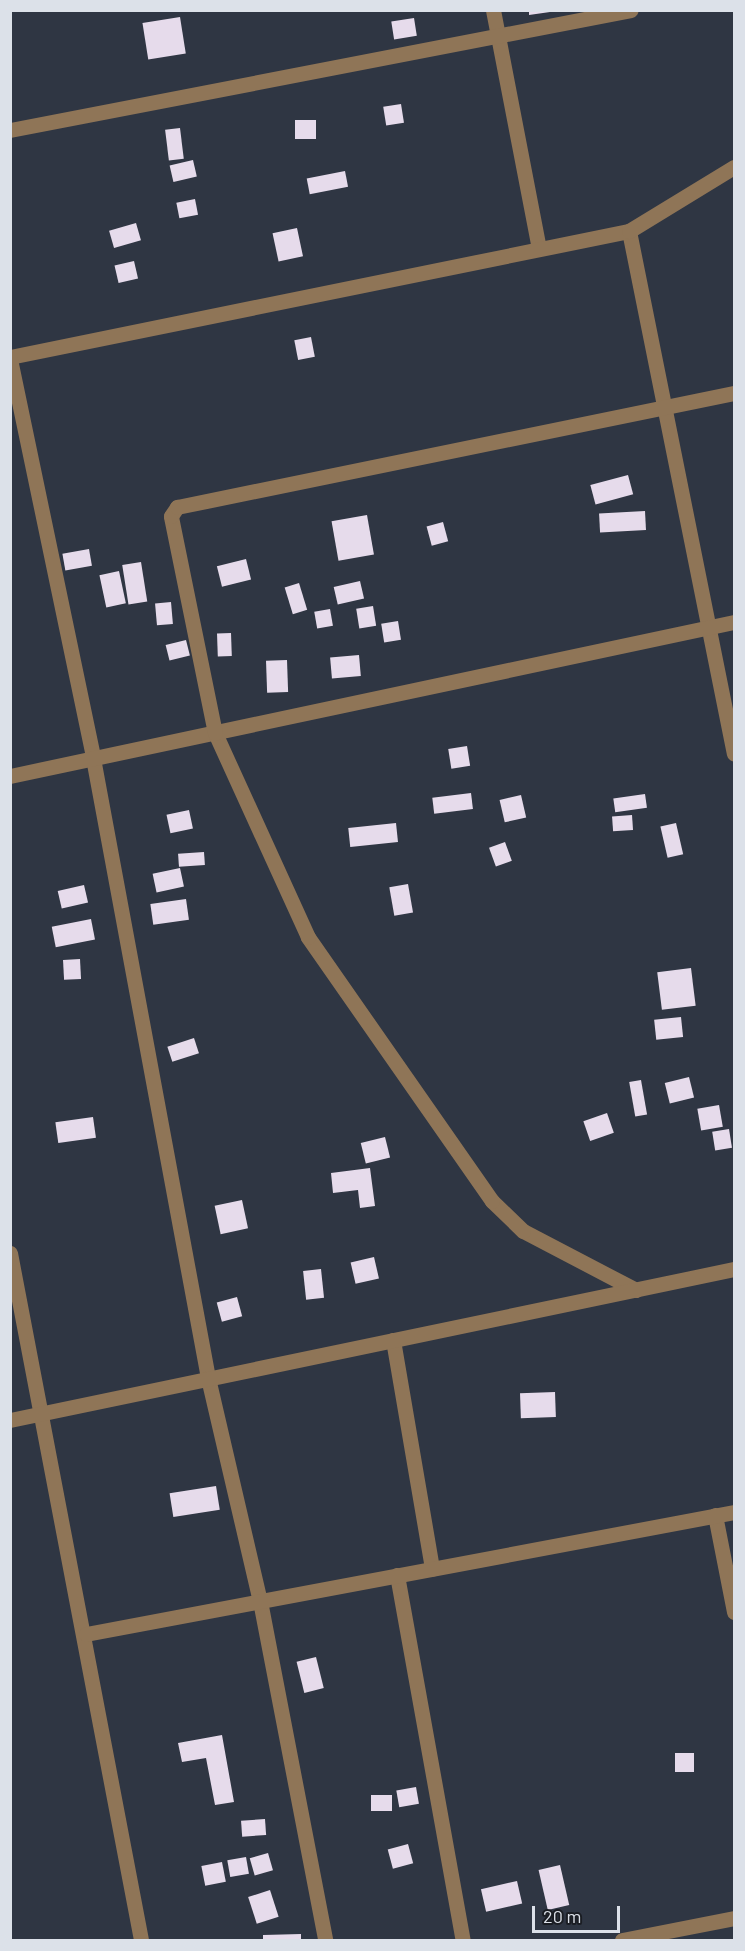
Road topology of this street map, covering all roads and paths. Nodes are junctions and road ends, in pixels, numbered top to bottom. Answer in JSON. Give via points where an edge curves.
{"nodes":[{"id":1,"x":493,"y":10,"type":"edge"},
{"id":2,"x":631,"y":10,"type":"edge"},
{"id":3,"x":499,"y":39,"type":"junction"},
{"id":4,"x":10,"y":130,"type":"edge"},
{"id":5,"x":735,"y":167,"type":"edge"},
{"id":6,"x":629,"y":231,"type":"junction"},
{"id":7,"x":539,"y":249,"type":"junction"},
{"id":8,"x":10,"y":358,"type":"edge"},
{"id":9,"x":735,"y":393,"type":"edge"},
{"id":10,"x":663,"y":408,"type":"junction"},
{"id":11,"x":735,"y":622,"type":"edge"},
{"id":12,"x":708,"y":628,"type":"junction"},
{"id":13,"x":215,"y":733,"type":"junction"},
{"id":14,"x":735,"y":754,"type":"edge"},
{"id":15,"x":93,"y":758,"type":"junction"},
{"id":16,"x":10,"y":776,"type":"edge"},
{"id":17,"x":10,"y":1253,"type":"edge"},
{"id":18,"x":735,"y":1269,"type":"edge"},
{"id":19,"x":636,"y":1290,"type":"junction"},
{"id":20,"x":393,"y":1340,"type":"junction"},
{"id":21,"x":208,"y":1378,"type":"junction"},
{"id":22,"x":44,"y":1413,"type":"junction"},
{"id":23,"x":10,"y":1420,"type":"edge"},
{"id":24,"x":735,"y":1512,"type":"edge"},
{"id":25,"x":715,"y":1515,"type":"junction"},
{"id":26,"x":432,"y":1569,"type":"junction"},
{"id":27,"x":397,"y":1575,"type":"junction"},
{"id":28,"x":260,"y":1601,"type":"junction"},
{"id":29,"x":735,"y":1612,"type":"edge"},
{"id":30,"x":86,"y":1634,"type":"junction"},
{"id":31,"x":735,"y":1918,"type":"edge"},
{"id":32,"x":141,"y":1941,"type":"edge"},
{"id":33,"x":325,"y":1941,"type":"edge"},
{"id":34,"x":463,"y":1941,"type":"edge"},
{"id":35,"x":622,"y":1941,"type":"edge"}],
"edges":[{"from":1,"to":3,"type":"street"},
{"from":2,"to":3,"type":"street"},
{"from":3,"to":4,"type":"street"},
{"from":3,"to":7,"type":"street"},
{"from":5,"to":6,"type":"street"},
{"from":6,"to":7,"type":"street"},
{"from":6,"to":10,"type":"street"},
{"from":7,"to":8,"type":"street"},
{"from":8,"to":15,"type":"street"},
{"from":9,"to":10,"type":"street"},
{"from":10,"to":12,"type":"street"},
{"from":10,"to":13,"type":"street","via":[[177,507],[171,526]]},
{"from":11,"to":12,"type":"street"},
{"from":12,"to":13,"type":"street"},
{"from":12,"to":14,"type":"street"},
{"from":13,"to":15,"type":"street"},
{"from":13,"to":19,"type":"street","via":[[308,937],[492,1201],[524,1232]]},
{"from":15,"to":16,"type":"street"},
{"from":15,"to":21,"type":"street"},
{"from":17,"to":22,"type":"street"},
{"from":18,"to":19,"type":"street"},
{"from":19,"to":20,"type":"street"},
{"from":20,"to":21,"type":"street"},
{"from":20,"to":26,"type":"street"},
{"from":21,"to":22,"type":"street"},
{"from":21,"to":28,"type":"street"},
{"from":22,"to":23,"type":"street"},
{"from":22,"to":30,"type":"street"},
{"from":24,"to":25,"type":"street"},
{"from":25,"to":26,"type":"street"},
{"from":25,"to":29,"type":"street"},
{"from":26,"to":27,"type":"street"},
{"from":27,"to":28,"type":"street"},
{"from":27,"to":34,"type":"street"},
{"from":28,"to":30,"type":"street"},
{"from":28,"to":33,"type":"street"},
{"from":30,"to":32,"type":"street"},
{"from":31,"to":35,"type":"street"}]}
